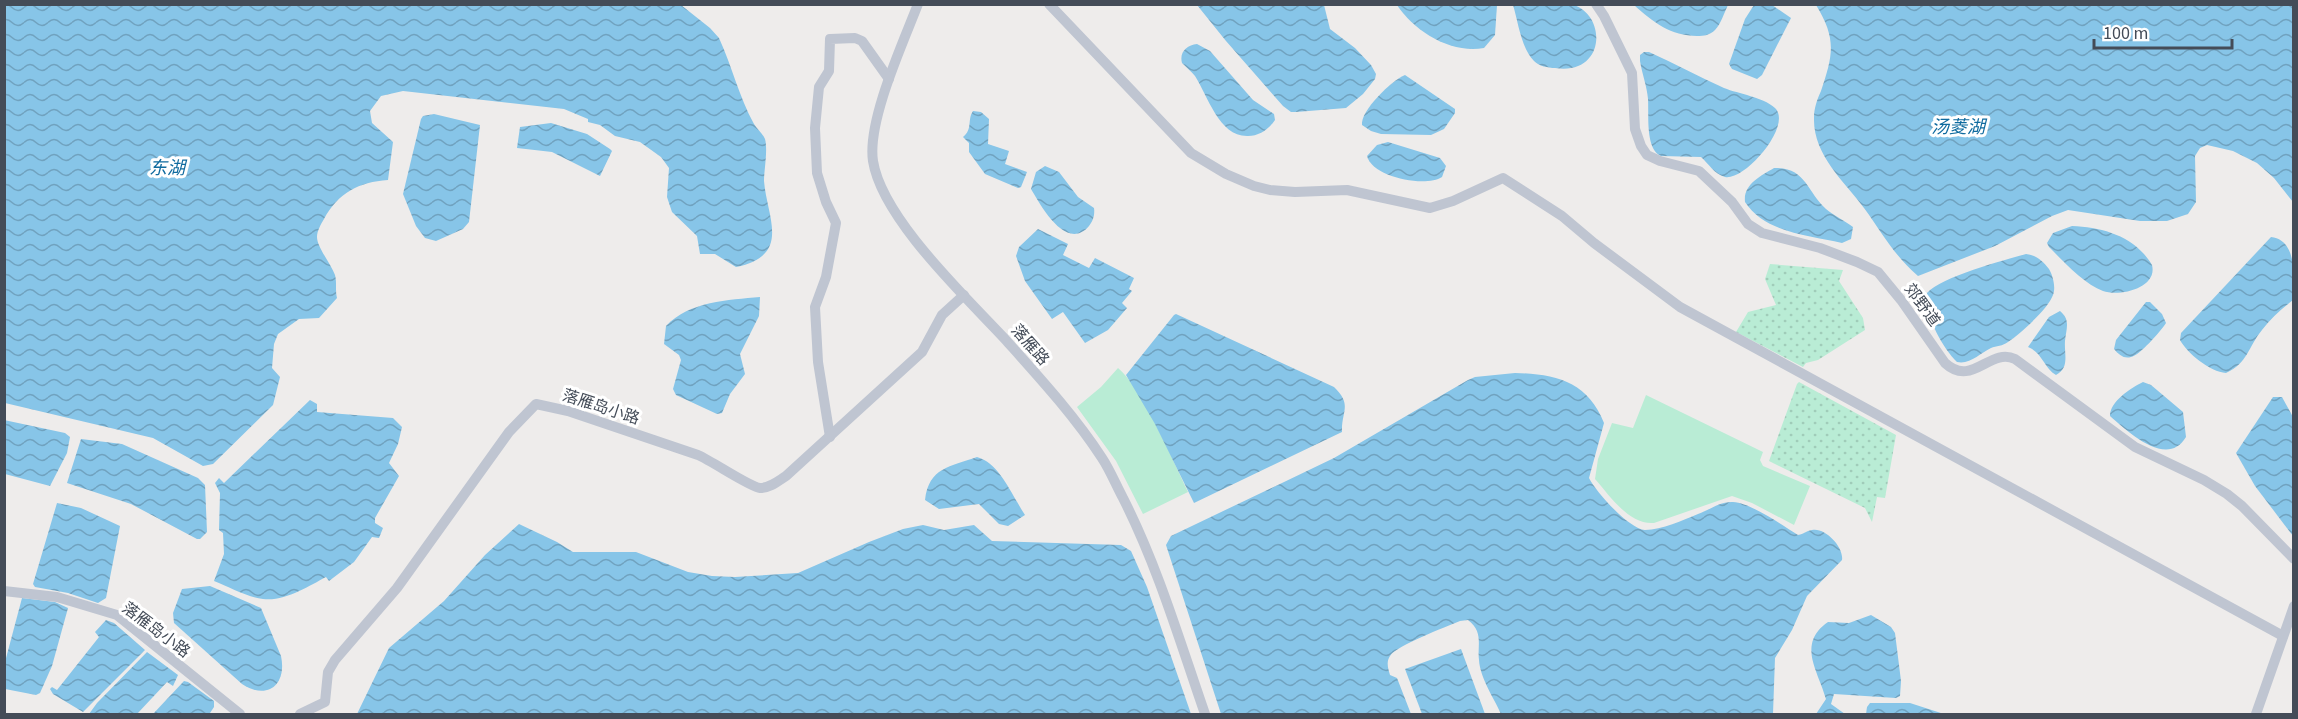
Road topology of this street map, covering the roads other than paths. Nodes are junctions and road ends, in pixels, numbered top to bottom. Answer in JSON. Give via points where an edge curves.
{"nodes":[{"id":1,"x":918,"y":4,"type":"edge"},
{"id":2,"x":1049,"y":4,"type":"edge"},
{"id":3,"x":1596,"y":4,"type":"edge"},
{"id":4,"x":889,"y":79,"type":"junction"},
{"id":5,"x":964,"y":295,"type":"junction"},
{"id":6,"x":830,"y":436,"type":"junction"},
{"id":7,"x":2294,"y":559,"type":"edge"},
{"id":8,"x":4,"y":591,"type":"edge"},
{"id":9,"x":2294,"y":606,"type":"edge"},
{"id":10,"x":2283,"y":636,"type":"junction"},
{"id":11,"x":240,"y":714,"type":"edge"},
{"id":12,"x":300,"y":714,"type":"edge"},
{"id":13,"x":1205,"y":714,"type":"edge"},
{"id":14,"x":2256,"y":714,"type":"edge"}],
"edges":[{"from":1,"to":4,"type":"street","name":"落雁路"},
{"from":2,"to":10,"type":"street","via":[[1191,153],[1226,174],[1270,190],[1347,190],[1430,208],[1503,178],[1562,216],[1680,307]]},
{"from":3,"to":7,"type":"street","name":"郊野道","via":[[1632,73],[1635,129],[1647,155],[1704,174],[1748,224],[1762,233],[1820,248],[1878,272],[1952,370],[1972,370],[2000,357],[2011,357],[2135,447],[2227,494]]},
{"from":4,"to":5,"type":"street","name":"落雁路","via":[[872,139],[875,169],[905,226]]},
{"from":4,"to":6,"type":"street","via":[[862,40],[830,39],[829,70],[819,87],[814,128],[817,173],[836,223],[826,278],[815,307],[818,362]]},
{"from":5,"to":6,"type":"street","name":"落雁岛小路","via":[[942,315],[922,352]]},
{"from":5,"to":13,"type":"street","name":"落雁路","via":[[1032,370],[1102,459],[1146,546]]},
{"from":6,"to":12,"type":"street","name":"落雁岛小路","via":[[781,480],[760,488],[698,455],[536,404],[509,432],[408,574],[334,660],[328,672],[325,702]]},
{"from":8,"to":11,"type":"street","name":"落雁岛小路","via":[[57,597],[117,615]]},
{"from":9,"to":10,"type":"street"},
{"from":10,"to":14,"type":"street"}]}
